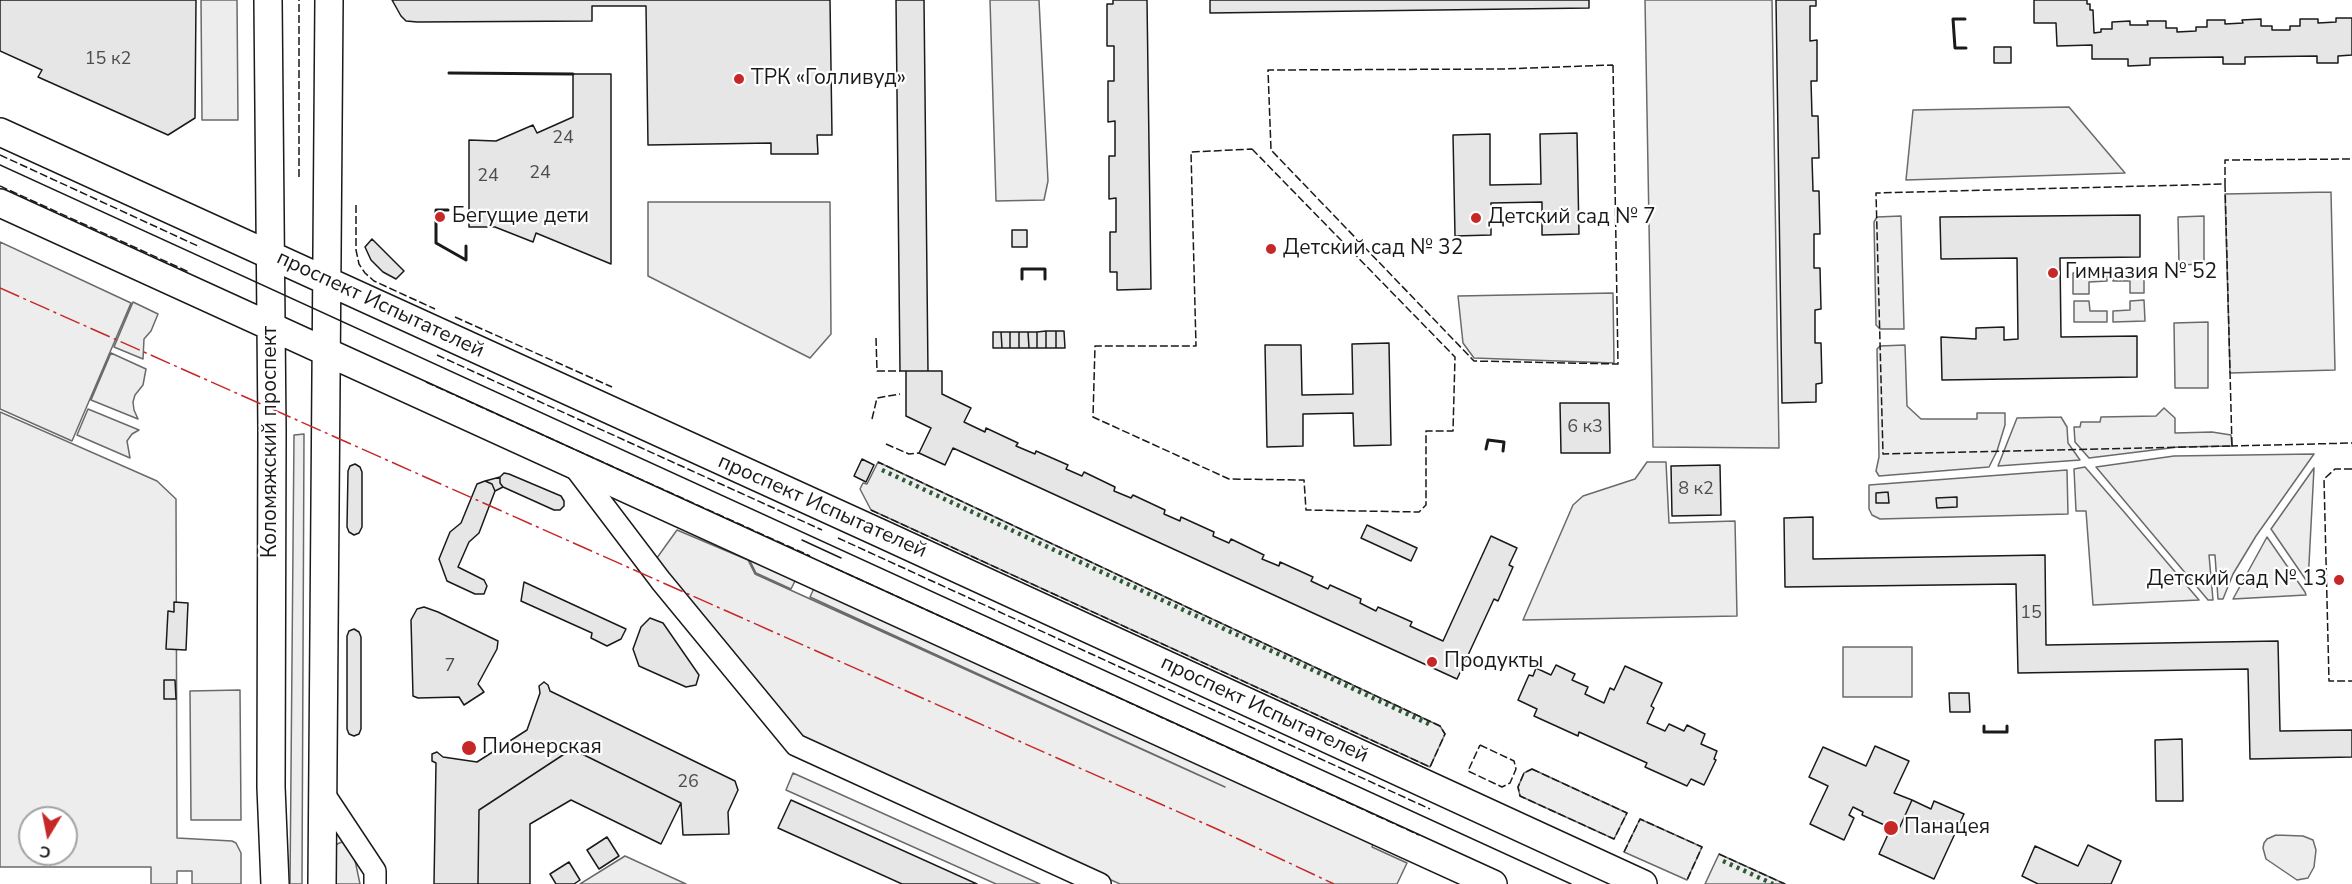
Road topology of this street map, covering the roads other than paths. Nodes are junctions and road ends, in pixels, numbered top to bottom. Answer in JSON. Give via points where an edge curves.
{"nodes":[{"id":1,"x":268,"y":0,"type":"edge"},
{"id":2,"x":329,"y":0,"type":"edge"},
{"id":3,"x":0,"y":132,"type":"edge"},
{"id":4,"x":0,"y":203,"type":"edge"},
{"id":5,"x":269,"y":254,"type":"junction"},
{"id":6,"x":326,"y":280,"type":"junction"},
{"id":7,"x":270,"y":326,"type":"junction"},
{"id":8,"x":325,"y":351,"type":"junction"},
{"id":9,"x":572,"y":464,"type":"junction"},
{"id":10,"x":322,"y":791,"type":"junction"},
{"id":11,"x":275,"y":884,"type":"edge"},
{"id":12,"x":322,"y":884,"type":"edge"},
{"id":13,"x":375,"y":884,"type":"edge"},
{"id":14,"x":1100,"y":884,"type":"edge"},
{"id":15,"x":1493,"y":884,"type":"edge"},
{"id":16,"x":1643,"y":884,"type":"edge"}],
"edges":[{"from":1,"to":5,"type":"main road","name":"Коломяжский проспект"},
{"from":2,"to":6,"type":"main road"},
{"from":3,"to":5,"type":"main road","name":"проспект Испытателей"},
{"from":4,"to":7,"type":"main road"},
{"from":5,"to":6,"type":"main road","name":"проспект Испытателей"},
{"from":5,"to":7,"type":"main road","name":"Коломяжский проспект"},
{"from":6,"to":8,"type":"main road"},
{"from":6,"to":16,"type":"main road","name":"проспект Испытателей"},
{"from":7,"to":8,"type":"main road"},
{"from":7,"to":11,"type":"main road","name":"Коломяжский проспект","via":[[271,787]]},
{"from":8,"to":9,"type":"main road"},
{"from":8,"to":10,"type":"main road"},
{"from":9,"to":14,"type":"street","via":[[661,581],[796,745]]},
{"from":9,"to":15,"type":"main road"},
{"from":10,"to":12,"type":"main road"},
{"from":10,"to":13,"type":"street","via":[[375,871]]}]}
